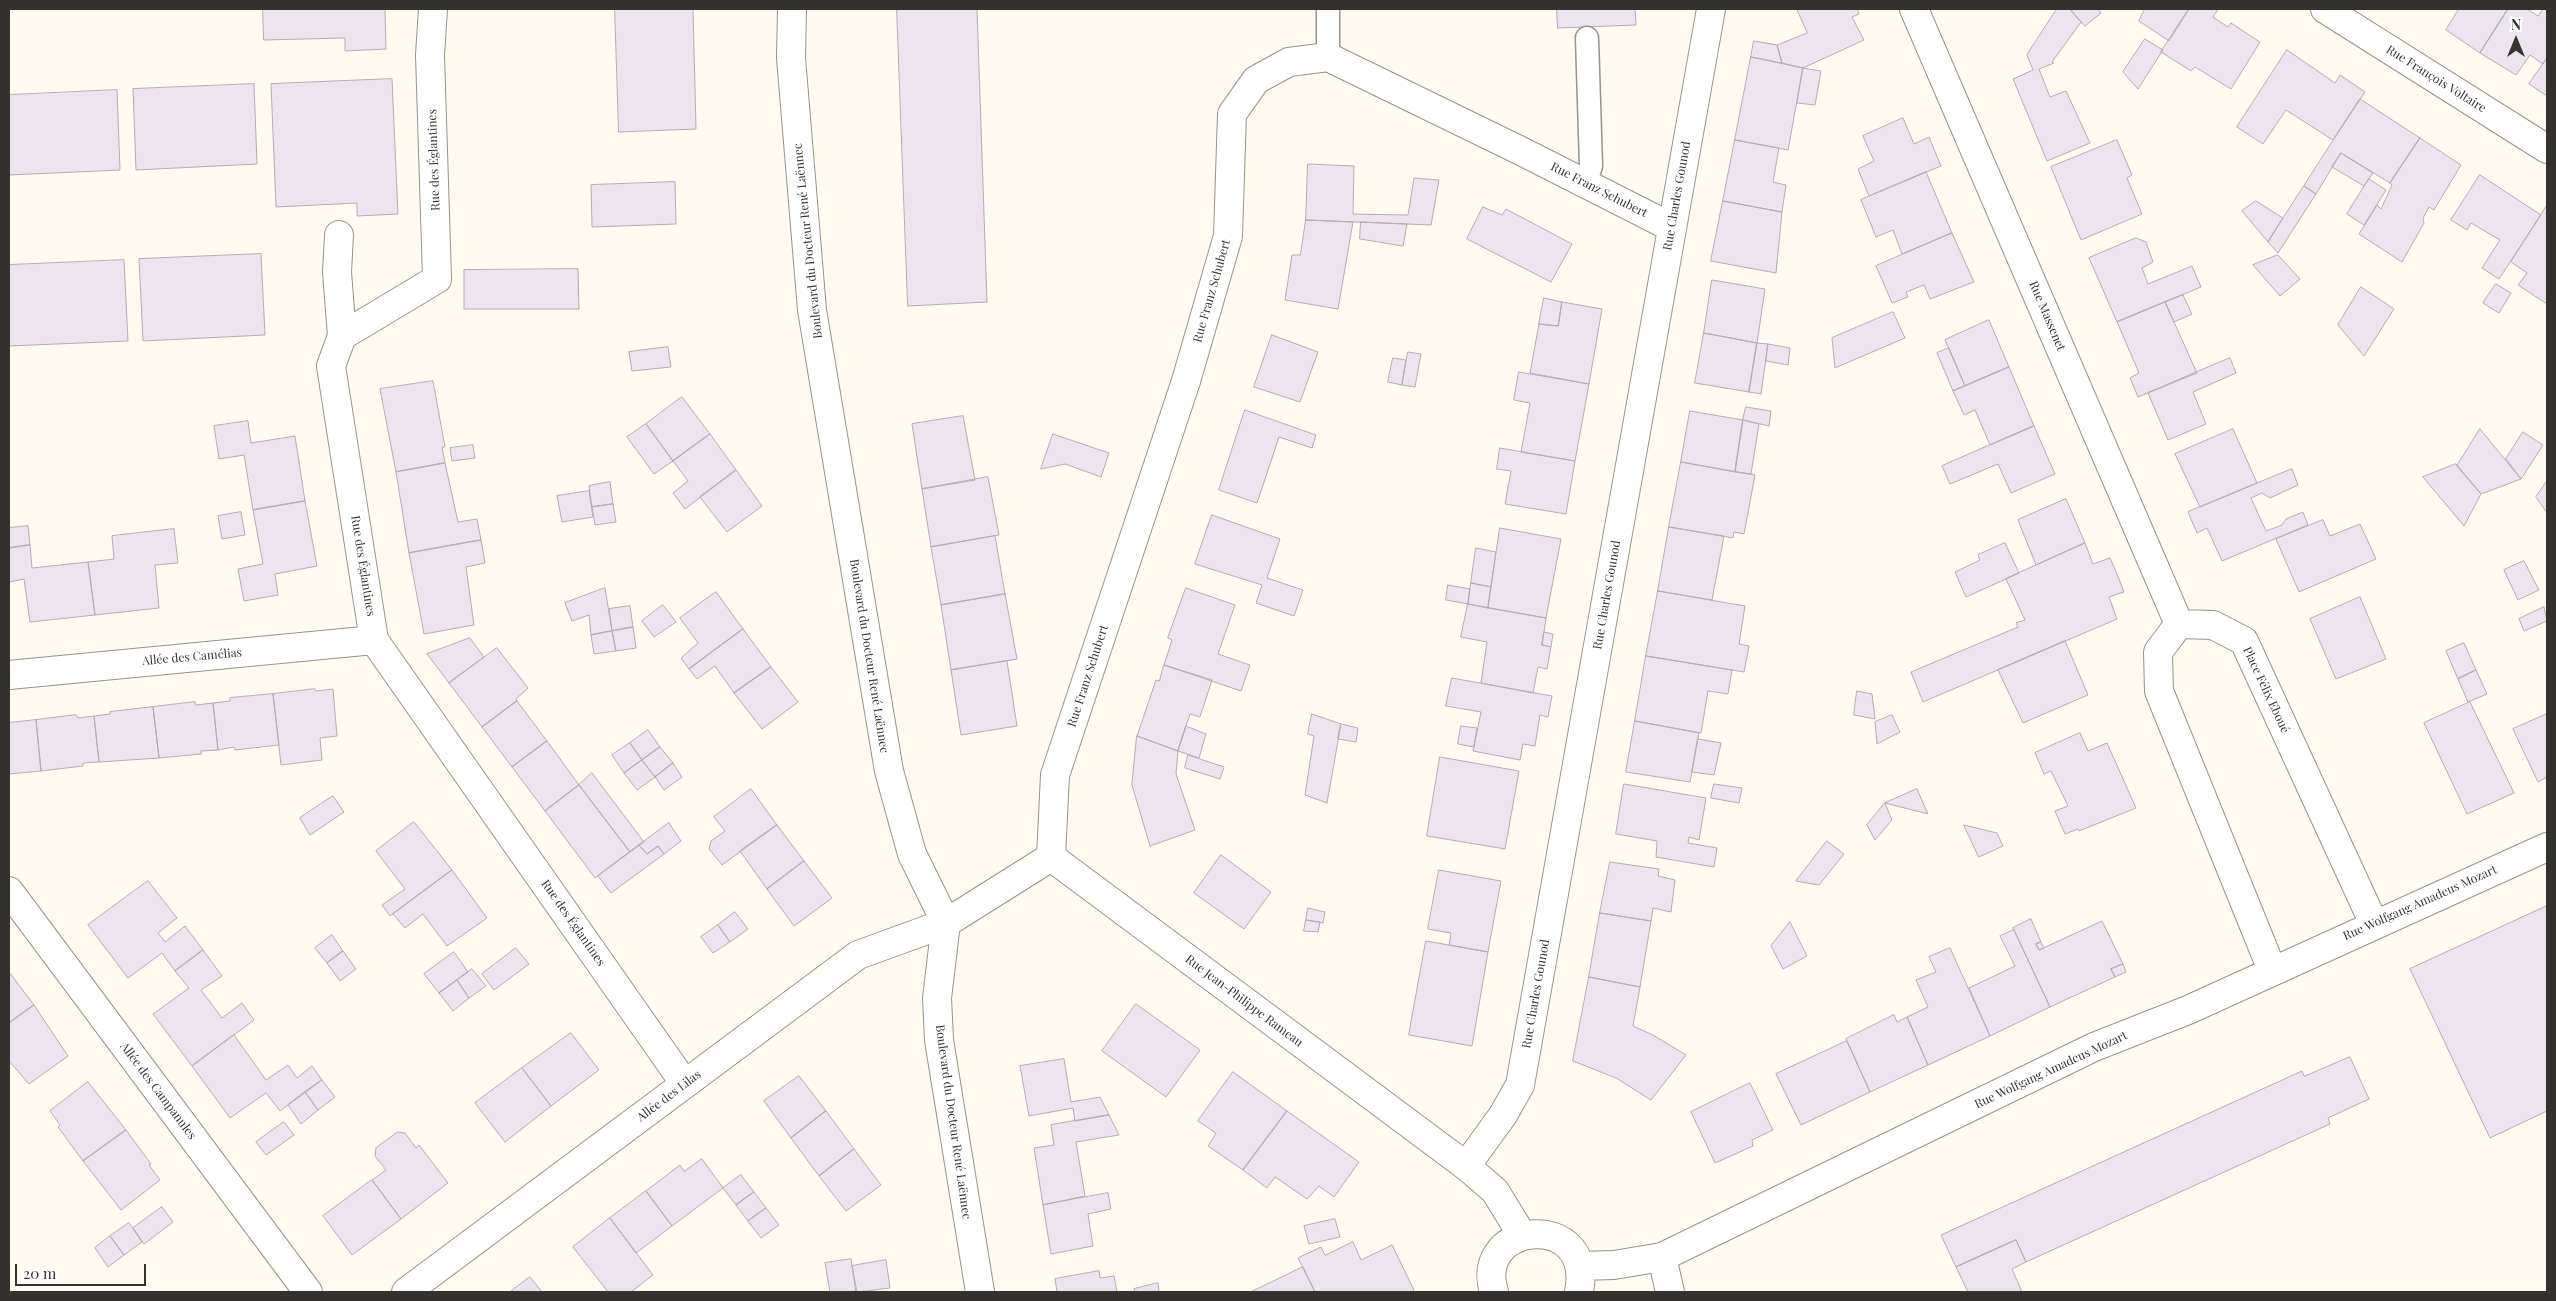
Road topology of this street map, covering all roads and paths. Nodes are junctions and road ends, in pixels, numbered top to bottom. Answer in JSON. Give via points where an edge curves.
{"nodes":[{"id":1,"x":433,"y":9,"type":"edge"},
{"id":2,"x":792,"y":9,"type":"edge"},
{"id":3,"x":1328,"y":9,"type":"edge"},
{"id":4,"x":1711,"y":9,"type":"edge"},
{"id":5,"x":1914,"y":9,"type":"edge"},
{"id":6,"x":2326,"y":9,"type":"edge"},
{"id":7,"x":1587,"y":38,"type":"dead end"},
{"id":8,"x":1328,"y":57,"type":"junction"},
{"id":9,"x":2547,"y":149,"type":"edge"},
{"id":10,"x":1585,"y":183,"type":"junction"},
{"id":11,"x":1671,"y":227,"type":"junction"},
{"id":12,"x":339,"y":235,"type":"dead end"},
{"id":13,"x":342,"y":336,"type":"junction"},
{"id":14,"x":2179,"y":624,"type":"junction"},
{"id":15,"x":374,"y":640,"type":"junction"},
{"id":16,"x":9,"y":675,"type":"edge"},
{"id":17,"x":2547,"y":847,"type":"edge"},
{"id":18,"x":1051,"y":857,"type":"junction"},
{"id":19,"x":9,"y":891,"type":"edge"},
{"id":20,"x":946,"y":923,"type":"junction"},
{"id":21,"x":2374,"y":924,"type":"junction"},
{"id":22,"x":2272,"y":970,"type":"junction"},
{"id":23,"x":685,"y":1084,"type":"junction"},
{"id":24,"x":1466,"y":1166,"type":"junction"},
{"id":25,"x":1522,"y":1235,"type":"junction"},
{"id":26,"x":1662,"y":1257,"type":"junction"},
{"id":27,"x":1580,"y":1266,"type":"junction"},
{"id":28,"x":308,"y":1292,"type":"edge"},
{"id":29,"x":406,"y":1292,"type":"edge"},
{"id":30,"x":980,"y":1292,"type":"edge"},
{"id":31,"x":1494,"y":1292,"type":"edge"},
{"id":32,"x":1579,"y":1292,"type":"edge"},
{"id":33,"x":1670,"y":1292,"type":"edge"}],
"edges":[{"from":1,"to":13,"type":"street","name":"Rue des Églantines","via":[[430,54],[437,279]]},
{"from":2,"to":20,"type":"street","name":"Boulevard du Docteur René Laënnec","via":[[791,58],[812,310],[887,762],[912,854]]},
{"from":3,"to":8,"type":"lane"},
{"from":4,"to":11,"type":"street","name":"Rue Charles Gounod"},
{"from":5,"to":14,"type":"street","name":"Rue Massenet"},
{"from":6,"to":9,"type":"street","name":"Rue François Voltaire"},
{"from":7,"to":10,"type":"lane","via":[[1591,166]]},
{"from":8,"to":10,"type":"street","name":"Rue Franz Schubert"},
{"from":8,"to":18,"type":"street","name":"Rue Franz Schubert","via":[[1289,62],[1256,80],[1232,114],[1228,236],[1186,381],[1055,775]]},
{"from":10,"to":11,"type":"street","name":"Rue Franz Schubert"},
{"from":11,"to":24,"type":"street","name":"Rue Charles Gounod","via":[[1520,1085]]},
{"from":12,"to":13,"type":"street","via":[[337,272]]},
{"from":13,"to":15,"type":"street","name":"Rue des Églantines","via":[[331,366]]},
{"from":14,"to":21,"type":"street","name":"Place Félix Eboué","via":[[2213,625],[2244,641]]},
{"from":14,"to":22,"type":"street","via":[[2158,652],[2159,691]]},
{"from":15,"to":16,"type":"street","name":"Allée des Camélias"},
{"from":15,"to":23,"type":"street","name":"Rue des Églantines"},
{"from":17,"to":21,"type":"street","name":"Rue Wolfgang Amadeus Mozart"},
{"from":18,"to":20,"type":"street"},
{"from":18,"to":24,"type":"street","name":"Rue Jean-Philippe Rameau"},
{"from":19,"to":28,"type":"street","name":"Allée des Campanules"},
{"from":20,"to":23,"type":"street","name":"Allée des Lilas","via":[[858,955]]},
{"from":20,"to":30,"type":"street","name":"Boulevard du Docteur René Laënnec","via":[[937,998],[939,1040]]},
{"from":21,"to":22,"type":"street","name":"Rue Wolfgang Amadeus Mozart"},
{"from":22,"to":26,"type":"street","name":"Rue Wolfgang Amadeus Mozart","via":[[2188,1010],[2094,1047]]},
{"from":23,"to":29,"type":"street","name":"Allée des Lilas"},
{"from":24,"to":25,"type":"street","name":"Rue Jean-Philippe Rameau","via":[[1496,1191]]},
{"from":25,"to":27,"type":"street","via":[[1550,1235],[1564,1242],[1574,1252]]},
{"from":25,"to":31,"type":"street","via":[[1509,1242],[1494,1263]]},
{"from":26,"to":27,"type":"street","name":"Rue Wolfgang Amadeus Mozart","via":[[1614,1265]]},
{"from":26,"to":33,"type":"street"},
{"from":27,"to":32,"type":"street"}]}
